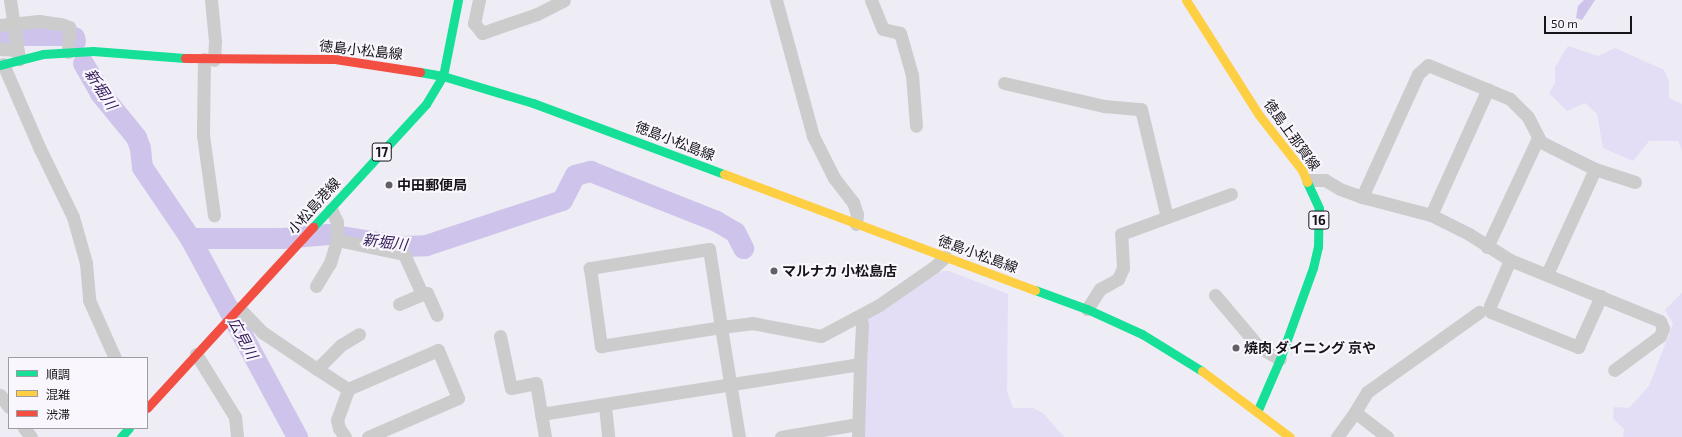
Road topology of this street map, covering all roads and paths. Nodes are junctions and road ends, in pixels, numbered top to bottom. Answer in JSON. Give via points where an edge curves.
{"nodes":[{"id":1,"x":10,"y":0,"type":"edge"},
{"id":2,"x":211,"y":0,"type":"edge"},
{"id":3,"x":458,"y":0,"type":"edge"},
{"id":4,"x":479,"y":0,"type":"edge"},
{"id":5,"x":564,"y":0,"type":"edge"},
{"id":6,"x":776,"y":0,"type":"edge"},
{"id":7,"x":871,"y":0,"type":"edge"},
{"id":8,"x":1186,"y":0,"type":"edge"},
{"id":9,"x":0,"y":25,"type":"edge"},
{"id":10,"x":14,"y":27,"type":"junction"},
{"id":11,"x":68,"y":42,"type":"junction"},
{"id":12,"x":0,"y":49,"type":"edge"},
{"id":13,"x":18,"y":51,"type":"junction"},
{"id":14,"x":209,"y":60,"type":"junction"},
{"id":15,"x":2,"y":65,"type":"edge"},
{"id":16,"x":443,"y":76,"type":"junction"},
{"id":17,"x":1004,"y":83,"type":"dead end"},
{"id":18,"x":1488,"y":89,"type":"junction"},
{"id":19,"x":916,"y":126,"type":"dead end"},
{"id":20,"x":1538,"y":138,"type":"junction"},
{"id":21,"x":1595,"y":169,"type":"junction"},
{"id":22,"x":1308,"y":180,"type":"junction"},
{"id":23,"x":1634,"y":182,"type":"dead end"},
{"id":24,"x":1231,"y":194,"type":"dead end"},
{"id":25,"x":1362,"y":197,"type":"junction"},
{"id":26,"x":331,"y":210,"type":"junction"},
{"id":27,"x":214,"y":215,"type":"dead end"},
{"id":28,"x":1431,"y":215,"type":"junction"},
{"id":29,"x":1167,"y":217,"type":"junction"},
{"id":30,"x":856,"y":224,"type":"junction"},
{"id":31,"x":337,"y":240,"type":"junction"},
{"id":32,"x":1487,"y":247,"type":"junction"},
{"id":33,"x":945,"y":257,"type":"junction"},
{"id":34,"x":1510,"y":260,"type":"junction"},
{"id":35,"x":1547,"y":274,"type":"junction"},
{"id":36,"x":316,"y":286,"type":"dead end"},
{"id":37,"x":422,"y":294,"type":"junction"},
{"id":38,"x":1215,"y":295,"type":"dead end"},
{"id":39,"x":1601,"y":296,"type":"junction"},
{"id":40,"x":399,"y":304,"type":"dead end"},
{"id":41,"x":1087,"y":309,"type":"junction"},
{"id":42,"x":237,"y":310,"type":"junction"},
{"id":43,"x":1479,"y":312,"type":"dead end"},
{"id":44,"x":437,"y":315,"type":"dead end"},
{"id":45,"x":860,"y":316,"type":"junction"},
{"id":46,"x":721,"y":327,"type":"junction"},
{"id":47,"x":359,"y":334,"type":"dead end"},
{"id":48,"x":500,"y":336,"type":"dead end"},
{"id":49,"x":196,"y":354,"type":"junction"},
{"id":50,"x":115,"y":357,"type":"edge"},
{"id":51,"x":1280,"y":359,"type":"junction"},
{"id":52,"x":860,"y":364,"type":"junction"},
{"id":53,"x":317,"y":369,"type":"junction"},
{"id":54,"x":1614,"y":370,"type":"dead end"},
{"id":55,"x":731,"y":385,"type":"junction"},
{"id":56,"x":348,"y":388,"type":"junction"},
{"id":57,"x":152,"y":393,"type":"edge"},
{"id":58,"x":0,"y":395,"type":"edge"},
{"id":59,"x":148,"y":405,"type":"edge"},
{"id":60,"x":8,"y":406,"type":"edge"},
{"id":61,"x":605,"y":406,"type":"junction"},
{"id":62,"x":1257,"y":412,"type":"junction"},
{"id":63,"x":1355,"y":412,"type":"junction"},
{"id":64,"x":541,"y":414,"type":"junction"},
{"id":65,"x":858,"y":424,"type":"junction"},
{"id":66,"x":25,"y":429,"type":"edge"},
{"id":67,"x":128,"y":429,"type":"edge"},
{"id":68,"x":31,"y":437,"type":"edge"},
{"id":69,"x":121,"y":437,"type":"edge"},
{"id":70,"x":237,"y":437,"type":"edge"},
{"id":71,"x":345,"y":437,"type":"edge"},
{"id":72,"x":368,"y":437,"type":"edge"},
{"id":73,"x":545,"y":437,"type":"edge"},
{"id":74,"x":608,"y":437,"type":"edge"},
{"id":75,"x":740,"y":437,"type":"edge"},
{"id":76,"x":781,"y":437,"type":"edge"},
{"id":77,"x":858,"y":437,"type":"edge"},
{"id":78,"x":1290,"y":437,"type":"edge"},
{"id":79,"x":1338,"y":437,"type":"edge"},
{"id":80,"x":1387,"y":437,"type":"edge"}],
"edges":[{"from":1,"to":10,"type":"street"},
{"from":2,"to":14,"type":"street","via":[[215,41]]},
{"from":3,"to":16,"type":"main road","name":"小松島港線","number":"17"},
{"from":4,"to":5,"type":"street","via":[[474,23],[482,33],[537,14]]},
{"from":6,"to":30,"type":"street","via":[[813,136],[834,178],[853,202],[857,214]]},
{"from":7,"to":19,"type":"street","via":[[883,30],[900,33],[912,76]]},
{"from":8,"to":22,"type":"main road","name":"徳島上那賀線","number":"16","via":[[1259,115]]},
{"from":9,"to":10,"type":"street"},
{"from":10,"to":11,"type":"street","via":[[51,21],[69,27]]},
{"from":10,"to":13,"type":"street"},
{"from":11,"to":13,"type":"main road","name":"徳島小松島線"},
{"from":11,"to":14,"type":"main road","name":"徳島小松島線","via":[[93,51]]},
{"from":12,"to":13,"type":"street"},
{"from":13,"to":15,"type":"main road","name":"徳島小松島線"},
{"from":14,"to":16,"type":"main road","name":"徳島小松島線","via":[[335,59]]},
{"from":14,"to":27,"type":"street","via":[[203,135]]},
{"from":15,"to":50,"type":"street","via":[[73,217],[86,263],[89,300]]},
{"from":16,"to":26,"type":"main road","name":"小松島港線","number":"17","via":[[426,104]]},
{"from":16,"to":30,"type":"main road","name":"徳島小松島線","via":[[533,103]]},
{"from":17,"to":29,"type":"street","via":[[1104,106],[1141,109]]},
{"from":18,"to":20,"type":"street","via":[[1521,107]]},
{"from":18,"to":25,"type":"street","via":[[1428,65],[1418,74]]},
{"from":18,"to":28,"type":"street"},
{"from":20,"to":21,"type":"street","via":[[1546,146]]},
{"from":20,"to":32,"type":"street"},
{"from":21,"to":23,"type":"street"},
{"from":21,"to":35,"type":"street"},
{"from":22,"to":25,"type":"street","via":[[1325,180]]},
{"from":22,"to":51,"type":"main road","name":"徳島上那賀線","number":"16","via":[[1318,208],[1318,247],[1311,276]]},
{"from":24,"to":29,"type":"street"},
{"from":25,"to":28,"type":"street"},
{"from":26,"to":31,"type":"street","via":[[337,222]]},
{"from":26,"to":42,"type":"main road","name":"小松島港線","number":"17"},
{"from":28,"to":32,"type":"street","via":[[1469,234]]},
{"from":29,"to":41,"type":"street","via":[[1121,234],[1123,268],[1118,278],[1100,289]]},
{"from":30,"to":33,"type":"main road","name":"徳島小松島線"},
{"from":31,"to":36,"type":"street","via":[[330,263]]},
{"from":31,"to":37,"type":"street","via":[[404,254]]},
{"from":32,"to":34,"type":"street"},
{"from":33,"to":41,"type":"main road","name":"徳島小松島線"},
{"from":33,"to":45,"type":"street"},
{"from":34,"to":35,"type":"street"},
{"from":34,"to":39,"type":"street","via":[[1490,306],[1491,312],[1578,347]]},
{"from":35,"to":39,"type":"street"},
{"from":37,"to":40,"type":"street"},
{"from":37,"to":44,"type":"street","via":[[427,292]]},
{"from":38,"to":51,"type":"street","via":[[1259,347]]},
{"from":39,"to":54,"type":"street","via":[[1654,317],[1660,321],[1663,328],[1660,336],[1652,343]]},
{"from":41,"to":62,"type":"main road","name":"徳島小松島線","via":[[1142,334],[1187,360]]},
{"from":42,"to":49,"type":"main road","name":"小松島港線","number":"17"},
{"from":42,"to":53,"type":"street","via":[[262,332]]},
{"from":43,"to":63,"type":"street","via":[[1367,392]]},
{"from":45,"to":46,"type":"street","via":[[821,336],[752,323]]},
{"from":45,"to":52,"type":"street"},
{"from":46,"to":46,"type":"street","via":[[601,346],[590,268],[709,249]]},
{"from":46,"to":55,"type":"street"},
{"from":47,"to":53,"type":"street","via":[[341,345]]},
{"from":48,"to":64,"type":"street","via":[[511,388],[536,384]]},
{"from":49,"to":57,"type":"main road","name":"小松島港線","number":"17"},
{"from":49,"to":70,"type":"street","via":[[235,417]]},
{"from":51,"to":62,"type":"main road","name":"徳島上那賀線","number":"16"},
{"from":52,"to":55,"type":"street"},
{"from":52,"to":65,"type":"street"},
{"from":53,"to":56,"type":"street"},
{"from":55,"to":61,"type":"street"},
{"from":55,"to":75,"type":"street"},
{"from":56,"to":71,"type":"street","via":[[337,420],[338,428]]},
{"from":56,"to":72,"type":"street","via":[[438,350],[458,398]]},
{"from":57,"to":59,"type":"main road","name":"小松島港線","number":"17"},
{"from":58,"to":60,"type":"street"},
{"from":61,"to":64,"type":"street"},
{"from":61,"to":74,"type":"street"},
{"from":62,"to":78,"type":"main road","name":"徳島小松島線"},
{"from":63,"to":79,"type":"street"},
{"from":63,"to":80,"type":"street"},
{"from":64,"to":73,"type":"street"},
{"from":65,"to":76,"type":"street"},
{"from":65,"to":77,"type":"street"},
{"from":66,"to":68,"type":"street"},
{"from":67,"to":69,"type":"main road"}]}
